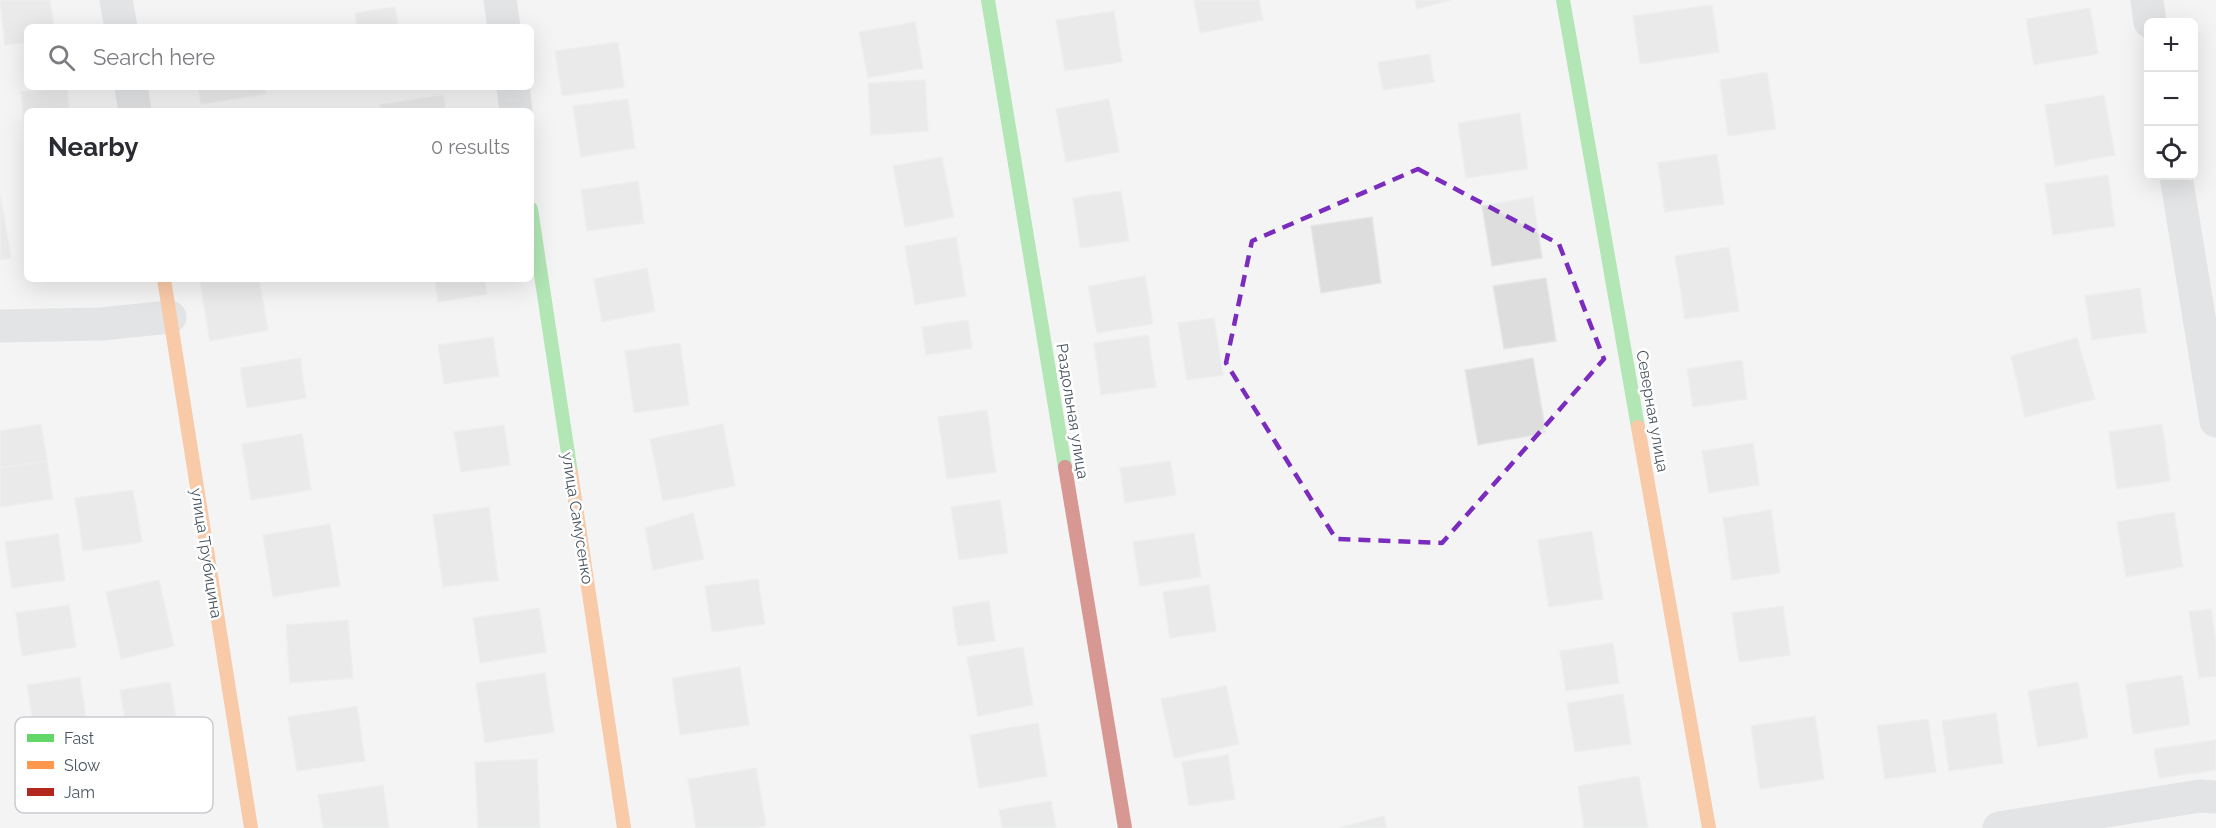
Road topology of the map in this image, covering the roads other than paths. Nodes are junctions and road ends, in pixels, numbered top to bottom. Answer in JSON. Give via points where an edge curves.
{"nodes":[{"id":1,"x":116,"y":0,"type":"edge"},
{"id":2,"x":500,"y":0,"type":"edge"},
{"id":3,"x":988,"y":0,"type":"edge"},
{"id":4,"x":1563,"y":0,"type":"edge"},
{"id":5,"x":2147,"y":0,"type":"edge"},
{"id":6,"x":2149,"y":18,"type":"edge"},
{"id":7,"x":120,"y":24,"type":"edge"},
{"id":8,"x":504,"y":24,"type":"edge"},
{"id":9,"x":132,"y":90,"type":"edge"},
{"id":10,"x":513,"y":90,"type":"edge"},
{"id":11,"x":134,"y":108,"type":"edge"},
{"id":12,"x":516,"y":108,"type":"edge"},
{"id":13,"x":2177,"y":180,"type":"edge"},
{"id":14,"x":534,"y":229,"type":"edge"},
{"id":15,"x":164,"y":282,"type":"edge"},
{"id":16,"x":170,"y":317,"type":"junction"},
{"id":17,"x":0,"y":326,"type":"edge"},
{"id":18,"x":2216,"y":421,"type":"edge"},
{"id":19,"x":2216,"y":797,"type":"edge"},
{"id":20,"x":251,"y":828,"type":"edge"},
{"id":21,"x":624,"y":828,"type":"edge"},
{"id":22,"x":1125,"y":828,"type":"edge"},
{"id":23,"x":1710,"y":828,"type":"edge"},
{"id":24,"x":1999,"y":828,"type":"edge"}],
"edges":[{"from":1,"to":7,"type":"street"},
{"from":2,"to":8,"type":"street"},
{"from":3,"to":22,"type":"street","name":"Раздольная улица"},
{"from":4,"to":23,"type":"street","name":"Северная улица"},
{"from":5,"to":6,"type":"street"},
{"from":9,"to":11,"type":"street"},
{"from":10,"to":12,"type":"street"},
{"from":13,"to":18,"type":"street"},
{"from":14,"to":21,"type":"street","name":"улица Самусенко"},
{"from":15,"to":16,"type":"street","name":"улица Трубицина"},
{"from":16,"to":17,"type":"street","via":[[101,324]]},
{"from":16,"to":20,"type":"street","name":"улица Трубицина"},
{"from":19,"to":24,"type":"street","via":[[2200,796]]}]}
